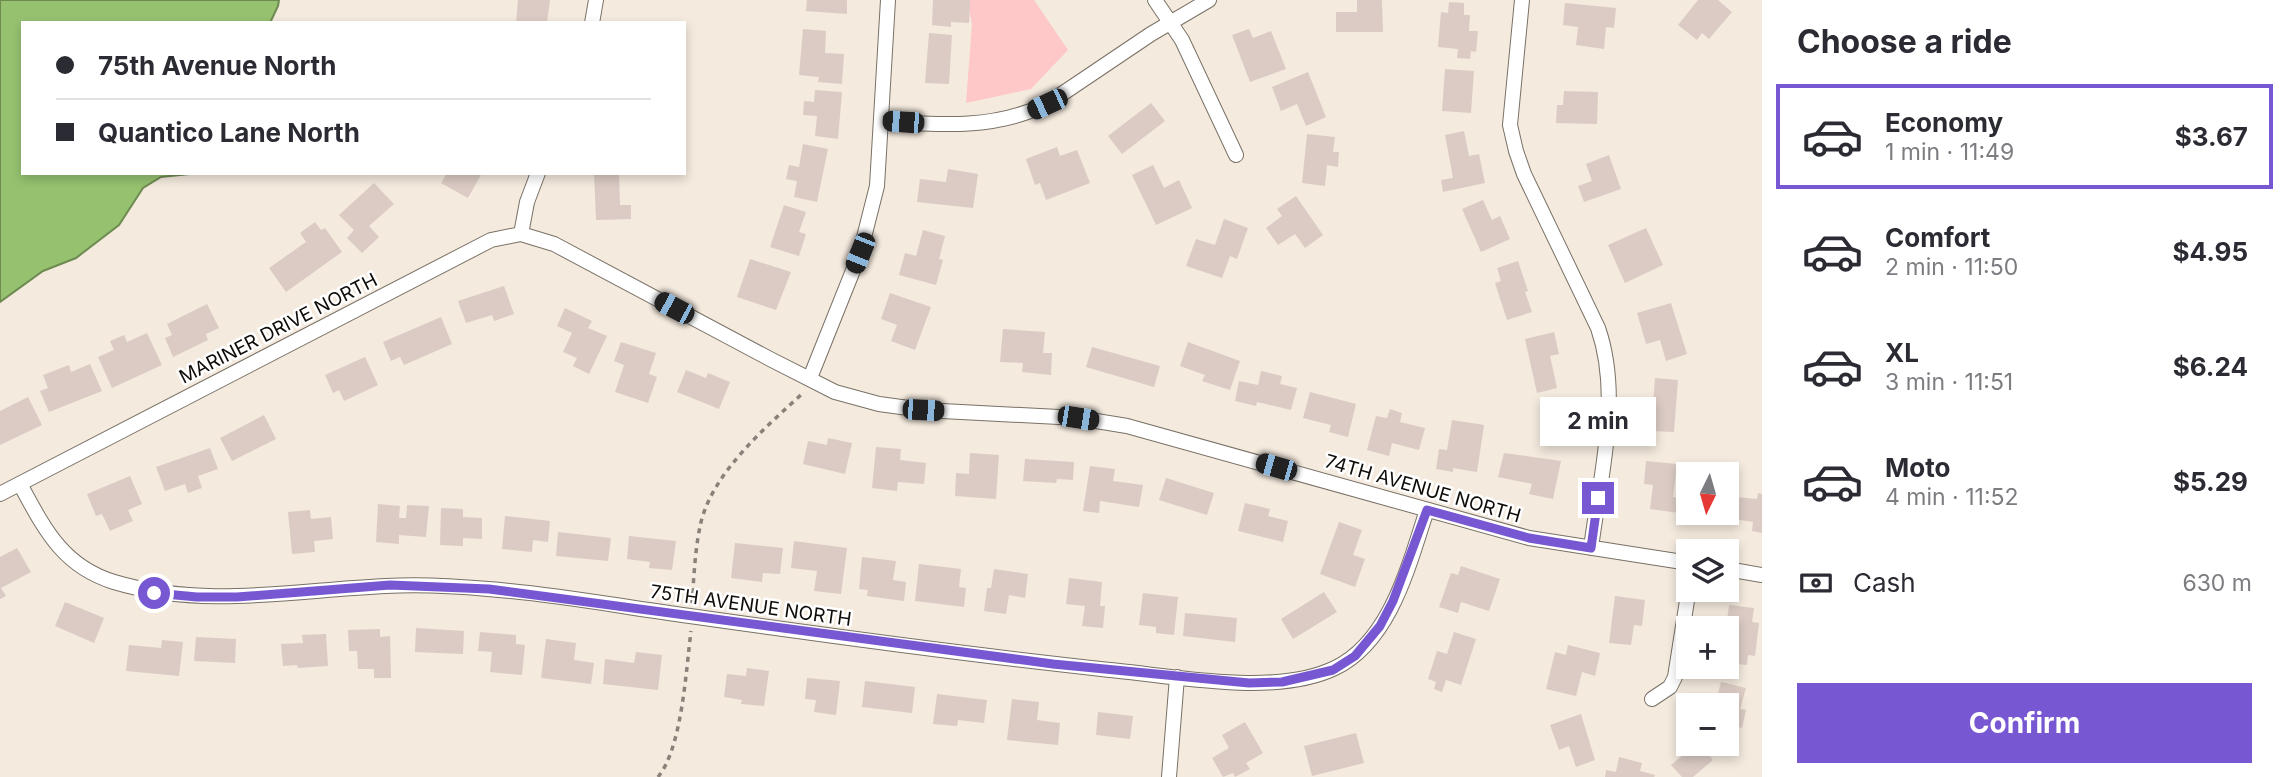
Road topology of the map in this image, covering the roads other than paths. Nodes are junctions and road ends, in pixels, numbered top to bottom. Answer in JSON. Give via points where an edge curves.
{"nodes":[{"id":1,"x":596,"y":0,"type":"edge"},
{"id":2,"x":888,"y":0,"type":"edge"},
{"id":3,"x":1155,"y":0,"type":"edge"},
{"id":4,"x":1209,"y":0,"type":"edge"},
{"id":5,"x":1522,"y":0,"type":"edge"},
{"id":6,"x":592,"y":21,"type":"edge"},
{"id":7,"x":1171,"y":22,"type":"junction"},
{"id":8,"x":881,"y":121,"type":"junction"},
{"id":9,"x":1236,"y":155,"type":"dead end"},
{"id":10,"x":537,"y":175,"type":"edge"},
{"id":11,"x":521,"y":234,"type":"junction"},
{"id":12,"x":810,"y":378,"type":"junction"},
{"id":13,"x":20,"y":484,"type":"junction"},
{"id":14,"x":0,"y":494,"type":"edge"},
{"id":15,"x":1427,"y":510,"type":"junction"},
{"id":16,"x":1591,"y":548,"type":"junction"},
{"id":17,"x":1676,"y":561,"type":"edge"},
{"id":18,"x":1739,"y":571,"type":"edge"},
{"id":19,"x":1762,"y":575,"type":"edge"},
{"id":20,"x":1687,"y":602,"type":"edge"},
{"id":21,"x":1177,"y":677,"type":"junction"},
{"id":22,"x":1652,"y":699,"type":"dead end"},
{"id":23,"x":1169,"y":777,"type":"edge"}],
"edges":[{"from":1,"to":6,"type":"street"},
{"from":2,"to":8,"type":"street"},
{"from":3,"to":7,"type":"street"},
{"from":4,"to":7,"type":"street"},
{"from":5,"to":16,"type":"street","via":[[1510,125],[1516,151],[1598,328],[1609,371],[1608,422]]},
{"from":7,"to":8,"type":"street","via":[[1028,113],[960,125]]},
{"from":7,"to":9,"type":"street"},
{"from":8,"to":12,"type":"street","via":[[877,186],[860,253]]},
{"from":10,"to":11,"type":"street"},
{"from":11,"to":12,"type":"street","name":"74TH AVENUE NORTH","via":[[554,244]]},
{"from":11,"to":13,"type":"street","name":"MARINER DRIVE NORTH","via":[[491,240]]},
{"from":12,"to":15,"type":"street","name":"74TH AVENUE NORTH","via":[[835,392],[879,404],[1078,418],[1127,426]]},
{"from":13,"to":14,"type":"street","name":"MARINER DRIVE NORTH"},
{"from":13,"to":21,"type":"street","name":"75TH AVENUE NORTH","via":[[48,535],[83,569],[154,593],[237,597],[390,585],[489,589]]},
{"from":15,"to":16,"type":"street","name":"74TH AVENUE NORTH","via":[[1529,538]]},
{"from":15,"to":21,"type":"street","name":"75TH AVENUE NORTH","via":[[1393,601],[1380,626],[1355,656],[1333,670],[1282,682]]},
{"from":16,"to":17,"type":"street","name":"74TH AVENUE NORTH"},
{"from":18,"to":19,"type":"street"},
{"from":20,"to":22,"type":"street","via":[[1675,677],[1670,687]]},
{"from":21,"to":23,"type":"street"}]}
